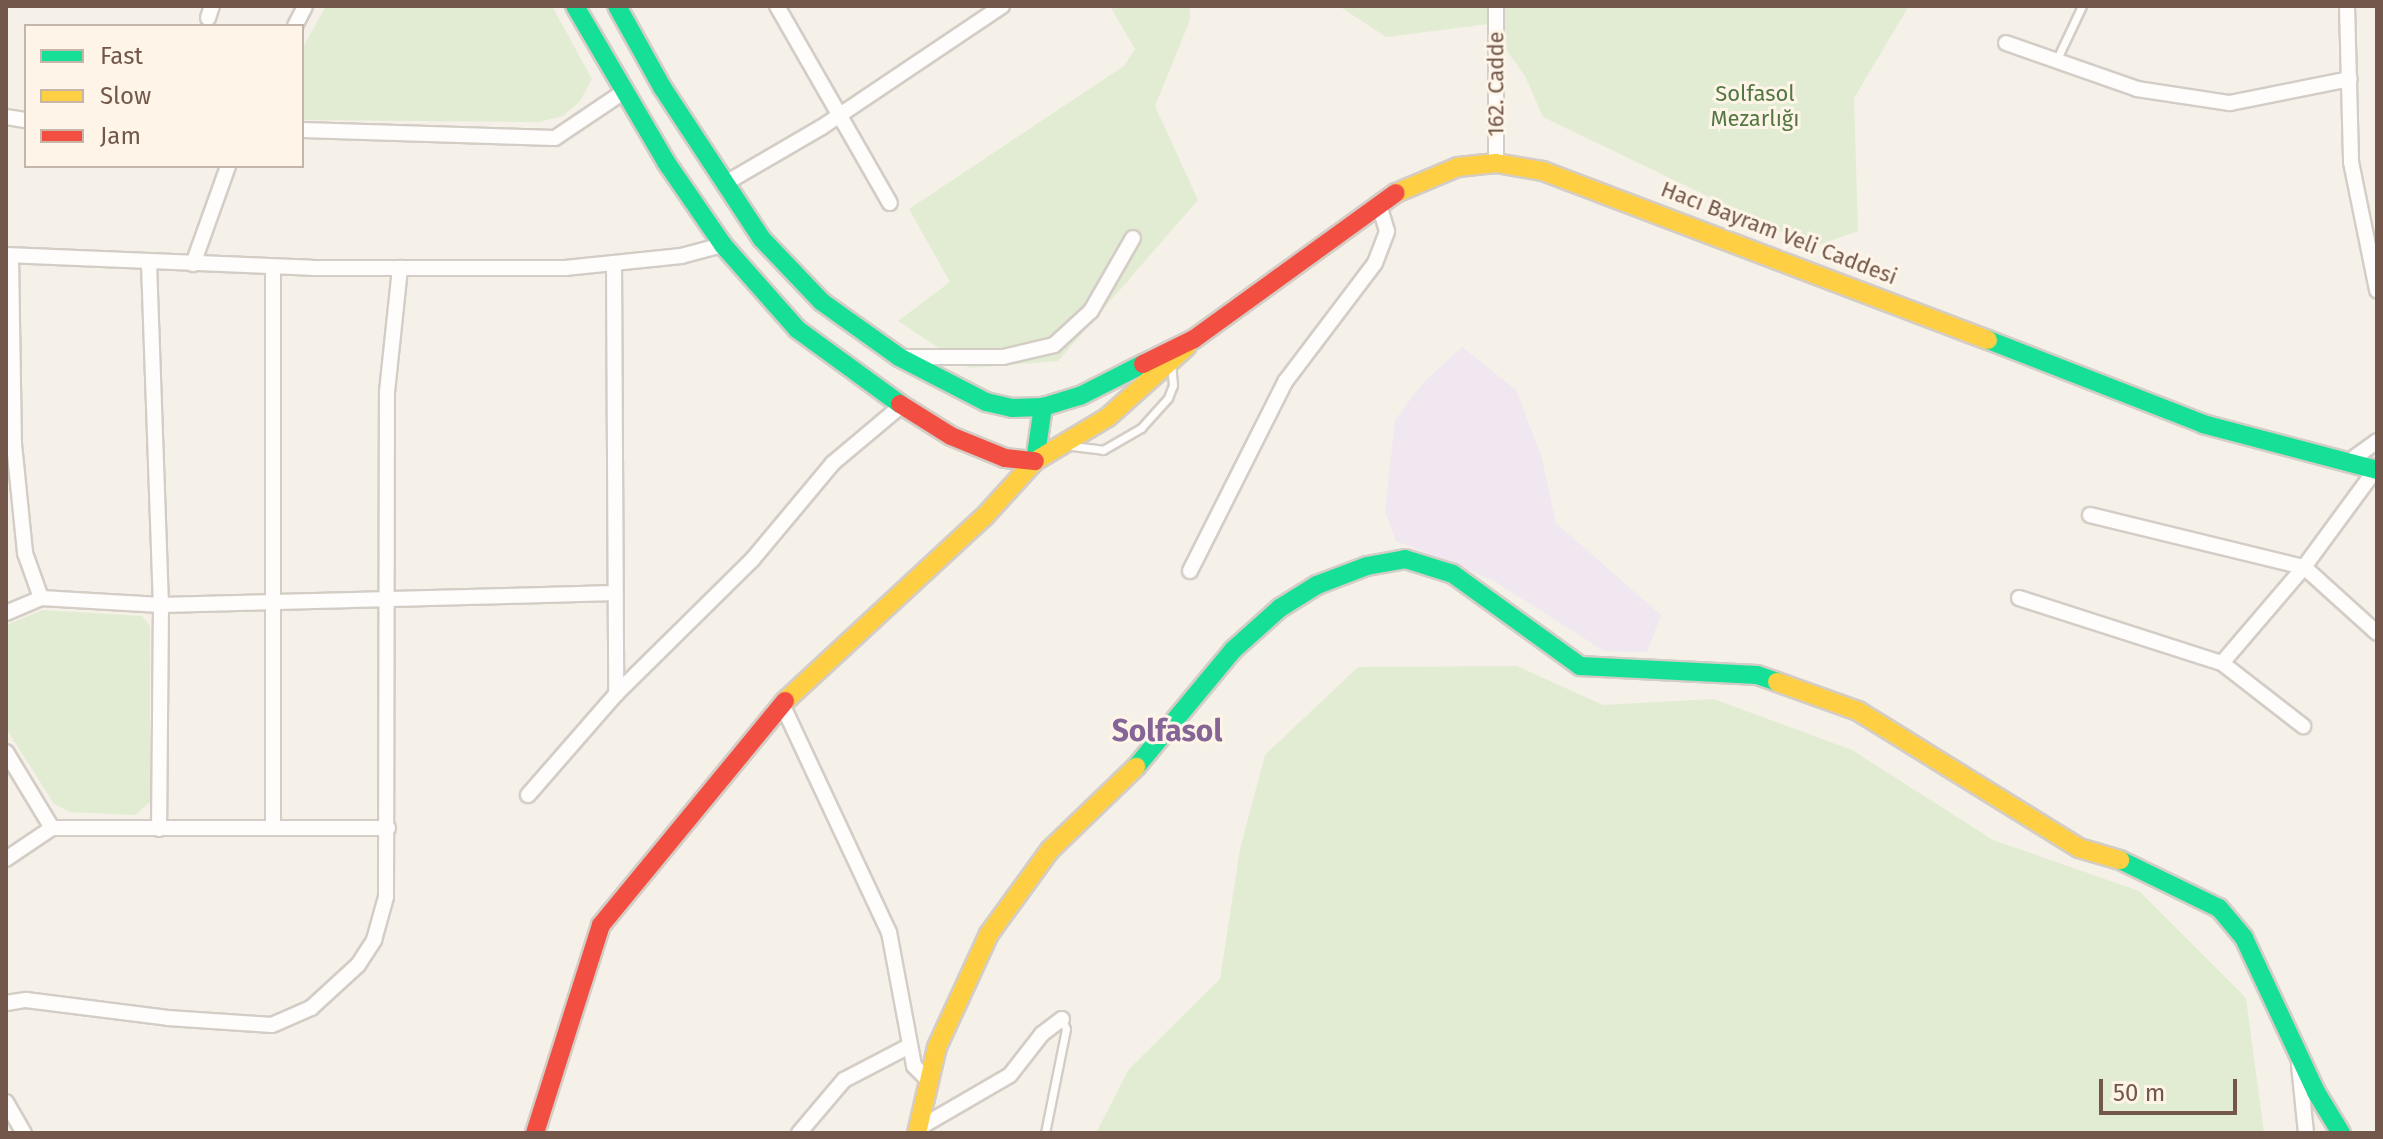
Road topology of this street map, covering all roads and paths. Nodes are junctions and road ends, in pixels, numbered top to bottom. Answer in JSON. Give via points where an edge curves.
{"nodes":[{"id":1,"x":305,"y":6,"type":"edge"},
{"id":2,"x":575,"y":6,"type":"edge"},
{"id":3,"x":617,"y":6,"type":"edge"},
{"id":4,"x":777,"y":6,"type":"edge"},
{"id":5,"x":1002,"y":6,"type":"edge"},
{"id":6,"x":1496,"y":6,"type":"edge"},
{"id":7,"x":2082,"y":6,"type":"edge"},
{"id":8,"x":2347,"y":6,"type":"edge"},
{"id":9,"x":296,"y":24,"type":"edge"},
{"id":10,"x":2006,"y":43,"type":"dead end"},
{"id":11,"x":2056,"y":61,"type":"junction"},
{"id":12,"x":2350,"y":79,"type":"junction"},
{"id":13,"x":625,"y":91,"type":"junction"},
{"id":14,"x":841,"y":115,"type":"junction"},
{"id":15,"x":304,"y":130,"type":"edge"},
{"id":16,"x":1496,"y":163,"type":"junction"},
{"id":17,"x":227,"y":168,"type":"edge"},
{"id":18,"x":724,"y":184,"type":"junction"},
{"id":19,"x":890,"y":203,"type":"dead end"},
{"id":20,"x":1379,"y":204,"type":"junction"},
{"id":21,"x":1133,"y":238,"type":"dead end"},
{"id":22,"x":723,"y":245,"type":"junction"},
{"id":23,"x":9,"y":256,"type":"edge"},
{"id":24,"x":149,"y":263,"type":"junction"},
{"id":25,"x":614,"y":263,"type":"junction"},
{"id":26,"x":193,"y":264,"type":"junction"},
{"id":27,"x":273,"y":267,"type":"junction"},
{"id":28,"x":400,"y":268,"type":"junction"},
{"id":29,"x":2377,"y":290,"type":"edge"},
{"id":30,"x":1194,"y":339,"type":"junction"},
{"id":31,"x":899,"y":357,"type":"junction"},
{"id":32,"x":1171,"y":363,"type":"junction"},
{"id":33,"x":902,"y":405,"type":"junction"},
{"id":34,"x":1043,"y":407,"type":"junction"},
{"id":35,"x":2377,"y":441,"type":"edge"},
{"id":36,"x":1066,"y":444,"type":"junction"},
{"id":37,"x":1035,"y":461,"type":"junction"},
{"id":38,"x":2347,"y":463,"type":"junction"},
{"id":39,"x":2376,"y":470,"type":"edge"},
{"id":40,"x":2090,"y":515,"type":"dead end"},
{"id":41,"x":2304,"y":567,"type":"junction"},
{"id":42,"x":1190,"y":571,"type":"dead end"},
{"id":43,"x":615,"y":593,"type":"junction"},
{"id":44,"x":41,"y":598,"type":"junction"},
{"id":45,"x":2019,"y":598,"type":"dead end"},
{"id":46,"x":385,"y":602,"type":"junction"},
{"id":47,"x":270,"y":603,"type":"junction"},
{"id":48,"x":161,"y":605,"type":"junction"},
{"id":49,"x":6,"y":613,"type":"edge"},
{"id":50,"x":2377,"y":633,"type":"edge"},
{"id":51,"x":2222,"y":663,"type":"junction"},
{"id":52,"x":616,"y":694,"type":"junction"},
{"id":53,"x":782,"y":704,"type":"junction"},
{"id":54,"x":2303,"y":726,"type":"dead end"},
{"id":55,"x":6,"y":752,"type":"edge"},
{"id":56,"x":528,"y":795,"type":"dead end"},
{"id":57,"x":273,"y":827,"type":"junction"},
{"id":58,"x":52,"y":828,"type":"junction"},
{"id":59,"x":388,"y":828,"type":"junction"},
{"id":60,"x":159,"y":829,"type":"junction"},
{"id":61,"x":6,"y":859,"type":"edge"},
{"id":62,"x":6,"y":1003,"type":"edge"},
{"id":63,"x":1062,"y":1019,"type":"joint"},
{"id":64,"x":909,"y":1046,"type":"junction"},
{"id":65,"x":2298,"y":1052,"type":"junction"},
{"id":66,"x":926,"y":1078,"type":"junction"},
{"id":67,"x":6,"y":1102,"type":"edge"},
{"id":68,"x":918,"y":1130,"type":"edge"},
{"id":69,"x":24,"y":1133,"type":"edge"},
{"id":70,"x":535,"y":1133,"type":"edge"},
{"id":71,"x":799,"y":1133,"type":"edge"},
{"id":72,"x":1045,"y":1133,"type":"edge"},
{"id":73,"x":2306,"y":1133,"type":"edge"},
{"id":74,"x":2341,"y":1133,"type":"edge"}],
"edges":[{"from":1,"to":9,"type":"street"},
{"from":2,"to":13,"type":"main road"},
{"from":3,"to":18,"type":"main road"},
{"from":4,"to":14,"type":"street"},
{"from":5,"to":14,"type":"street"},
{"from":6,"to":16,"type":"street","name":"162. Cadde"},
{"from":7,"to":11,"type":"lane"},
{"from":8,"to":12,"type":"street"},
{"from":10,"to":11,"type":"street"},
{"from":11,"to":12,"type":"street","via":[[2137,89],[2230,103]]},
{"from":12,"to":29,"type":"street","via":[[2351,162]]},
{"from":13,"to":15,"type":"street","via":[[555,138]]},
{"from":13,"to":22,"type":"main road"},
{"from":14,"to":18,"type":"street"},
{"from":14,"to":19,"type":"street"},
{"from":16,"to":20,"type":"main road","name":"Hacı Bayram Veli Caddesi","via":[[1432,174]]},
{"from":16,"to":38,"type":"main road","name":"Hacı Bayram Veli Caddesi","via":[[1543,171],[1650,208],[2189,419]]},
{"from":17,"to":26,"type":"street"},
{"from":18,"to":31,"type":"main road","via":[[761,238],[822,302]]},
{"from":20,"to":30,"type":"main road","name":"Hacı Bayram Veli Caddesi"},
{"from":20,"to":42,"type":"street","via":[[1387,231],[1375,263],[1285,382]]},
{"from":21,"to":31,"type":"street","via":[[1091,311],[1054,345],[1003,357]]},
{"from":22,"to":25,"type":"street","via":[[681,256]]},
{"from":22,"to":33,"type":"main road","via":[[797,329]]},
{"from":23,"to":24,"type":"street"},
{"from":23,"to":44,"type":"street","via":[[14,444],[25,553]]},
{"from":24,"to":26,"type":"street"},
{"from":24,"to":48,"type":"street"},
{"from":25,"to":28,"type":"street"},
{"from":25,"to":43,"type":"street"},
{"from":26,"to":27,"type":"street"},
{"from":27,"to":28,"type":"street"},
{"from":27,"to":47,"type":"street"},
{"from":28,"to":46,"type":"street","via":[[387,392]]},
{"from":30,"to":32,"type":"main road"},
{"from":30,"to":34,"type":"main road","via":[[1080,396]]},
{"from":31,"to":34,"type":"main road","via":[[986,402]]},
{"from":32,"to":36,"type":"main road","via":[[1108,417]]},
{"from":32,"to":36,"type":"lane","via":[[1168,398],[1130,436],[1103,450]]},
{"from":33,"to":37,"type":"main road","via":[[977,449]]},
{"from":33,"to":52,"type":"street","via":[[833,463],[752,560]]},
{"from":34,"to":37,"type":"main road"},
{"from":35,"to":38,"type":"street"},
{"from":36,"to":37,"type":"main road"},
{"from":37,"to":53,"type":"main road","via":[[984,517]]},
{"from":38,"to":39,"type":"main road","name":"Hacı Bayram Veli Caddesi"},
{"from":39,"to":41,"type":"street"},
{"from":40,"to":41,"type":"street"},
{"from":41,"to":50,"type":"street"},
{"from":41,"to":51,"type":"street"},
{"from":43,"to":46,"type":"street"},
{"from":43,"to":52,"type":"street"},
{"from":44,"to":48,"type":"street"},
{"from":44,"to":49,"type":"street"},
{"from":45,"to":51,"type":"street"},
{"from":46,"to":47,"type":"street"},
{"from":46,"to":59,"type":"street"},
{"from":47,"to":48,"type":"street"},
{"from":47,"to":57,"type":"street"},
{"from":48,"to":60,"type":"street"},
{"from":51,"to":54,"type":"street"},
{"from":52,"to":56,"type":"street"},
{"from":53,"to":64,"type":"street","via":[[889,932]]},
{"from":53,"to":70,"type":"main road","via":[[601,925]]},
{"from":55,"to":58,"type":"street"},
{"from":57,"to":59,"type":"street"},
{"from":57,"to":60,"type":"street"},
{"from":58,"to":60,"type":"street"},
{"from":58,"to":61,"type":"street"},
{"from":59,"to":62,"type":"street","via":[[386,897],[374,940],[358,965],[311,1008],[272,1025],[26,1000]]},
{"from":63,"to":68,"type":"street","via":[[1042,1034],[1010,1075]]},
{"from":63,"to":72,"type":"lane","via":[[1066,1029]]},
{"from":64,"to":66,"type":"street","via":[[914,1066]]},
{"from":64,"to":71,"type":"street","via":[[844,1080]]},
{"from":65,"to":66,"type":"main road","via":[[2244,938],[2219,908],[2176,883],[2079,848],[1858,711],[1757,675],[1580,666],[1453,574],[1405,559],[1367,566],[1317,585],[1280,608],[1233,650],[1152,752],[1050,850],[1009,902],[989,934]]},
{"from":65,"to":73,"type":"street"},
{"from":65,"to":74,"type":"main road"},
{"from":66,"to":68,"type":"main road"},
{"from":67,"to":69,"type":"street"}]}
